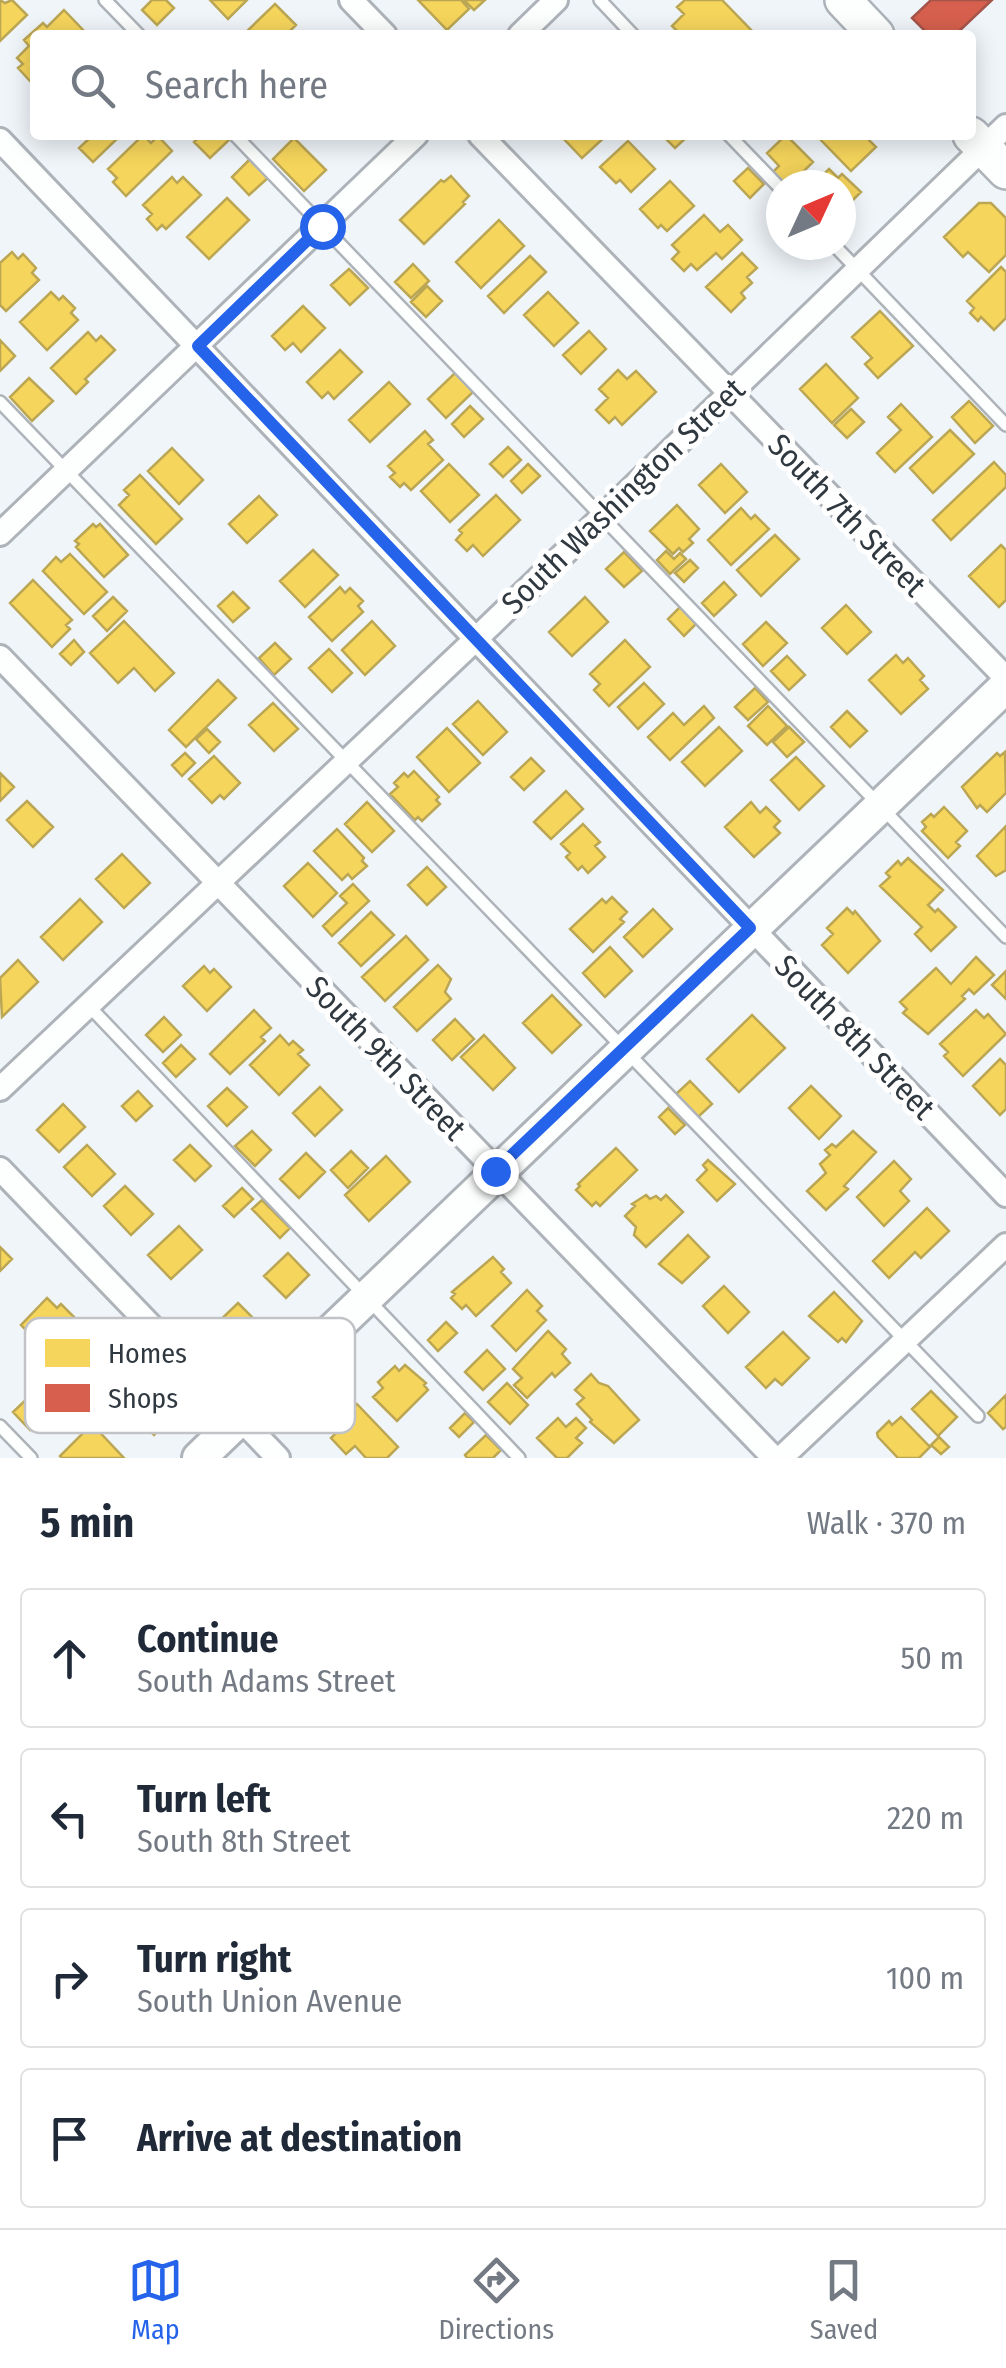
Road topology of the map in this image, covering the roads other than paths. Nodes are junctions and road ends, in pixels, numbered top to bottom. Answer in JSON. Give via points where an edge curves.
{"nodes":[{"id":1,"x":105,"y":0,"type":"edge"},
{"id":2,"x":351,"y":0,"type":"edge"},
{"id":3,"x":556,"y":0,"type":"edge"},
{"id":4,"x":600,"y":0,"type":"edge"},
{"id":5,"x":842,"y":0,"type":"edge"},
{"id":6,"x":134,"y":30,"type":"edge"},
{"id":7,"x":379,"y":30,"type":"edge"},
{"id":8,"x":525,"y":30,"type":"edge"},
{"id":9,"x":628,"y":30,"type":"edge"},
{"id":10,"x":871,"y":30,"type":"edge"},
{"id":11,"x":0,"y":140,"type":"edge"},
{"id":12,"x":240,"y":140,"type":"edge"},
{"id":13,"x":411,"y":140,"type":"edge"},
{"id":14,"x":485,"y":140,"type":"edge"},
{"id":15,"x":734,"y":140,"type":"edge"},
{"id":16,"x":992,"y":145,"type":"edge"},
{"id":17,"x":766,"y":173,"type":"edge"},
{"id":18,"x":322,"y":226,"type":"junction"},
{"id":19,"x":849,"y":260,"type":"edge"},
{"id":20,"x":858,"y":269,"type":"junction"},
{"id":21,"x":198,"y":346,"type":"junction"},
{"id":22,"x":729,"y":394,"type":"junction"},
{"id":23,"x":0,"y":402,"type":"edge"},
{"id":24,"x":1006,"y":425,"type":"edge"},
{"id":25,"x":67,"y":471,"type":"junction"},
{"id":26,"x":602,"y":517,"type":"junction"},
{"id":27,"x":0,"y":534,"type":"edge"},
{"id":28,"x":476,"y":639,"type":"junction"},
{"id":29,"x":0,"y":657,"type":"edge"},
{"id":30,"x":1006,"y":678,"type":"edge"},
{"id":31,"x":1006,"y":686,"type":"edge"},
{"id":32,"x":346,"y":759,"type":"junction"},
{"id":33,"x":880,"y":804,"type":"junction"},
{"id":34,"x":216,"y":883,"type":"junction"},
{"id":35,"x":750,"y":928,"type":"junction"},
{"id":36,"x":1006,"y":936,"type":"edge"},
{"id":37,"x":88,"y":1005,"type":"junction"},
{"id":38,"x":625,"y":1049,"type":"junction"},
{"id":39,"x":0,"y":1089,"type":"edge"},
{"id":40,"x":0,"y":1169,"type":"edge"},
{"id":41,"x":495,"y":1171,"type":"junction"},
{"id":42,"x":1006,"y":1195,"type":"edge"},
{"id":43,"x":1006,"y":1245,"type":"edge"},
{"id":44,"x":367,"y":1298,"type":"junction"},
{"id":45,"x":144,"y":1318,"type":"edge"},
{"id":46,"x":346,"y":1318,"type":"edge"},
{"id":47,"x":904,"y":1343,"type":"junction"},
{"id":48,"x":978,"y":1416,"type":"dead end"},
{"id":49,"x":0,"y":1426,"type":"edge"},
{"id":50,"x":224,"y":1433,"type":"edge"},
{"id":51,"x":254,"y":1433,"type":"edge"},
{"id":52,"x":31,"y":1458,"type":"edge"},
{"id":53,"x":198,"y":1458,"type":"edge"},
{"id":54,"x":278,"y":1458,"type":"edge"},
{"id":55,"x":520,"y":1458,"type":"edge"},
{"id":56,"x":777,"y":1458,"type":"edge"}],
"edges":[{"from":1,"to":6,"type":"lane"},
{"from":2,"to":7,"type":"street"},
{"from":3,"to":8,"type":"street"},
{"from":4,"to":9,"type":"lane"},
{"from":5,"to":10,"type":"main road"},
{"from":11,"to":21,"type":"street","name":"South 8th Street"},
{"from":12,"to":18,"type":"lane"},
{"from":13,"to":18,"type":"street"},
{"from":14,"to":22,"type":"street","name":"South 7th Street"},
{"from":15,"to":17,"type":"lane"},
{"from":16,"to":20,"type":"street","name":"South Washington Street"},
{"from":18,"to":21,"type":"street"},
{"from":18,"to":26,"type":"lane"},
{"from":19,"to":20,"type":"lane"},
{"from":20,"to":22,"type":"street","name":"South Washington Street"},
{"from":20,"to":24,"type":"lane"},
{"from":21,"to":25,"type":"street"},
{"from":21,"to":28,"type":"street","name":"South 8th Street"},
{"from":22,"to":26,"type":"street","name":"South Washington Street"},
{"from":22,"to":30,"type":"street","name":"South 7th Street"},
{"from":23,"to":25,"type":"lane"},
{"from":25,"to":27,"type":"street"},
{"from":25,"to":32,"type":"lane"},
{"from":26,"to":28,"type":"street","name":"South Washington Street"},
{"from":26,"to":33,"type":"lane"},
{"from":28,"to":32,"type":"street","name":"South Washington Street"},
{"from":28,"to":35,"type":"street","name":"South 8th Street"},
{"from":29,"to":34,"type":"street","name":"South 9th Street"},
{"from":31,"to":33,"type":"main road"},
{"from":32,"to":34,"type":"street","name":"South Washington Street"},
{"from":32,"to":38,"type":"lane"},
{"from":33,"to":35,"type":"main road"},
{"from":33,"to":36,"type":"lane"},
{"from":34,"to":37,"type":"street","name":"South Washington Street"},
{"from":34,"to":41,"type":"street","name":"South 9th Street"},
{"from":35,"to":38,"type":"main road"},
{"from":35,"to":42,"type":"street","name":"South 8th Street"},
{"from":37,"to":39,"type":"street","name":"South Washington Street"},
{"from":37,"to":44,"type":"lane"},
{"from":38,"to":41,"type":"main road"},
{"from":38,"to":47,"type":"lane"},
{"from":40,"to":45,"type":"street"},
{"from":41,"to":44,"type":"main road"},
{"from":41,"to":56,"type":"street","name":"South 9th Street"},
{"from":43,"to":47,"type":"street"},
{"from":44,"to":46,"type":"main road"},
{"from":44,"to":55,"type":"lane"},
{"from":47,"to":48,"type":"lane"},
{"from":47,"to":56,"type":"street"},
{"from":49,"to":52,"type":"lane"},
{"from":50,"to":53,"type":"main road"},
{"from":51,"to":54,"type":"street"}]}
